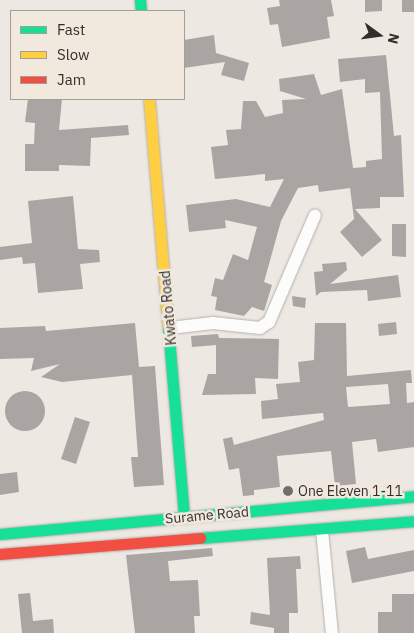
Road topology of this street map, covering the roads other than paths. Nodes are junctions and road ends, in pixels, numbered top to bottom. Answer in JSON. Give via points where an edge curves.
{"nodes":[{"id":1,"x":149,"y":100,"type":"edge"},
{"id":2,"x":315,"y":214,"type":"dead end"},
{"id":3,"x":170,"y":328,"type":"junction"},
{"id":4,"x":414,"y":496,"type":"edge"},
{"id":5,"x":184,"y":517,"type":"junction"},
{"id":6,"x":414,"y":521,"type":"edge"},
{"id":7,"x":322,"y":530,"type":"junction"},
{"id":8,"x":0,"y":534,"type":"edge"},
{"id":9,"x":0,"y":554,"type":"edge"},
{"id":10,"x":332,"y":633,"type":"edge"}],
"edges":[{"from":1,"to":3,"type":"street","name":"Kwato Road"},
{"from":2,"to":3,"type":"street","via":[[269,322],[260,328],[213,323]]},
{"from":3,"to":5,"type":"street","name":"Kwato Road"},
{"from":4,"to":5,"type":"street","name":"Surame Road"},
{"from":5,"to":8,"type":"street","name":"Surame Road"},
{"from":6,"to":7,"type":"street","name":"Surame Road"},
{"from":7,"to":9,"type":"street","name":"Surame Road"},
{"from":7,"to":10,"type":"street"}]}
